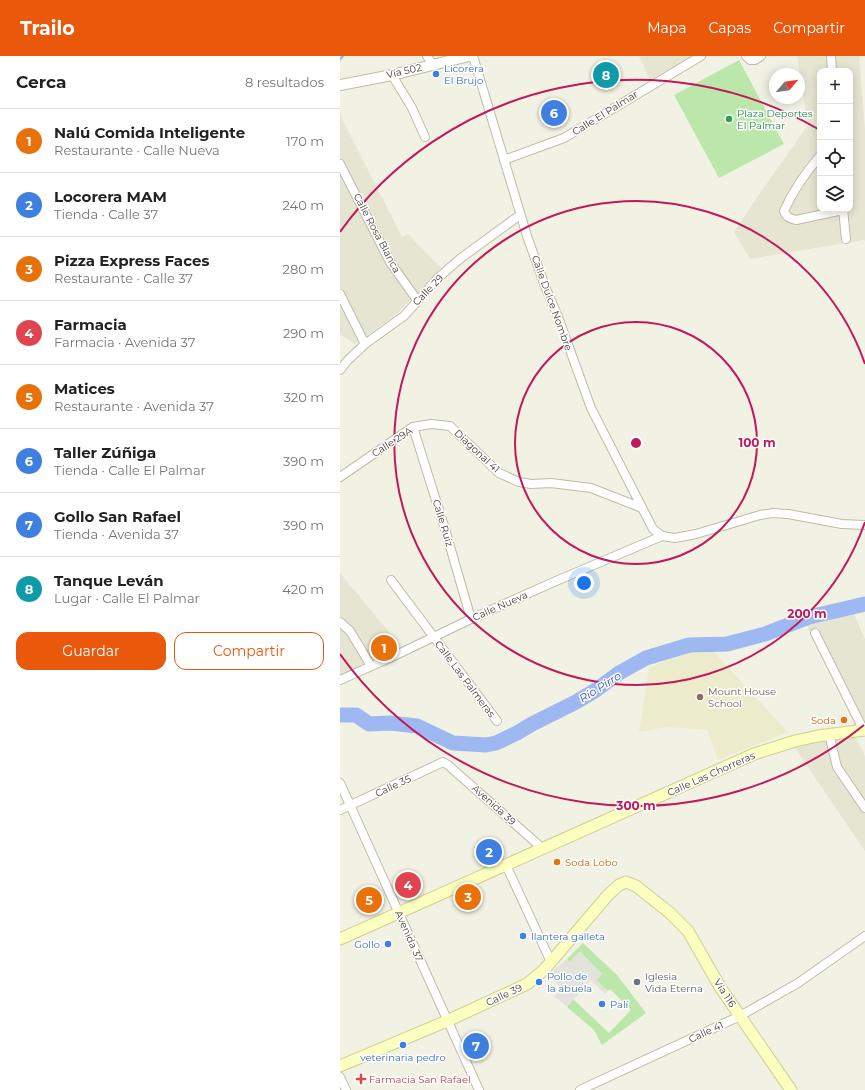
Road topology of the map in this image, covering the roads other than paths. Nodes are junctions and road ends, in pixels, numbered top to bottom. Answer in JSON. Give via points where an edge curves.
{"nodes":[{"id":1,"x":469,"y":56,"type":"edge"},
{"id":2,"x":473,"y":56,"type":"edge"},
{"id":3,"x":701,"y":56,"type":"edge"},
{"id":4,"x":746,"y":56,"type":"edge"},
{"id":5,"x":761,"y":56,"type":"edge"},
{"id":6,"x":831,"y":56,"type":"edge"},
{"id":7,"x":430,"y":60,"type":"edge"},
{"id":8,"x":832,"y":68,"type":"edge"},
{"id":9,"x":392,"y":75,"type":"junction"},
{"id":10,"x":340,"y":85,"type":"edge"},
{"id":11,"x":425,"y":137,"type":"dead end"},
{"id":12,"x":817,"y":159,"type":"edge"},
{"id":13,"x":504,"y":160,"type":"junction"},
{"id":14,"x":340,"y":164,"type":"edge"},
{"id":15,"x":834,"y":212,"type":"edge"},
{"id":16,"x":843,"y":212,"type":"edge"},
{"id":17,"x":520,"y":215,"type":"junction"},
{"id":18,"x":846,"y":239,"type":"dead end"},
{"id":19,"x":340,"y":294,"type":"edge"},
{"id":20,"x":417,"y":300,"type":"junction"},
{"id":21,"x":365,"y":344,"type":"junction"},
{"id":22,"x":340,"y":370,"type":"edge"},
{"id":23,"x":450,"y":426,"type":"joint"},
{"id":24,"x":413,"y":427,"type":"junction"},
{"id":25,"x":340,"y":477,"type":"edge"},
{"id":26,"x":642,"y":508,"type":"junction"},
{"id":27,"x":865,"y":525,"type":"edge"},
{"id":28,"x":662,"y":536,"type":"junction"},
{"id":29,"x":391,"y":580,"type":"dead end"},
{"id":30,"x":471,"y":619,"type":"junction"},
{"id":31,"x":340,"y":622,"type":"edge"},
{"id":32,"x":815,"y":633,"type":"dead end"},
{"id":33,"x":433,"y":637,"type":"junction"},
{"id":34,"x":371,"y":666,"type":"junction"},
{"id":35,"x":340,"y":680,"type":"edge"},
{"id":36,"x":497,"y":721,"type":"dead end"},
{"id":37,"x":864,"y":730,"type":"edge"},
{"id":38,"x":829,"y":734,"type":"junction"},
{"id":39,"x":445,"y":763,"type":"joint"},
{"id":40,"x":340,"y":783,"type":"edge"},
{"id":41,"x":350,"y":805,"type":"junction"},
{"id":42,"x":865,"y":808,"type":"edge"},
{"id":43,"x":340,"y":810,"type":"edge"},
{"id":44,"x":542,"y":848,"type":"junction"},
{"id":45,"x":506,"y":865,"type":"junction"},
{"id":46,"x":636,"y":886,"type":"joint"},
{"id":47,"x":399,"y":914,"type":"junction"},
{"id":48,"x":865,"y":936,"type":"edge"},
{"id":49,"x":340,"y":939,"type":"edge"},
{"id":50,"x":551,"y":962,"type":"junction"},
{"id":51,"x":740,"y":1016,"type":"junction"},
{"id":52,"x":447,"y":1021,"type":"junction"},
{"id":53,"x":340,"y":1066,"type":"edge"},
{"id":54,"x":340,"y":1077,"type":"edge"},
{"id":55,"x":346,"y":1090,"type":"edge"},
{"id":56,"x":478,"y":1090,"type":"edge"},
{"id":57,"x":580,"y":1090,"type":"edge"},
{"id":58,"x":791,"y":1090,"type":"edge"}],
"edges":[{"from":1,"to":7,"type":"street","name":"Vía 502"},
{"from":2,"to":13,"type":"street","name":"Calle Dulce Nombre"},
{"from":3,"to":13,"type":"street","name":"Calle El Palmar","via":[[564,138]]},
{"from":4,"to":5,"type":"street","via":[[750,60]]},
{"from":6,"to":8,"type":"street"},
{"from":7,"to":9,"type":"street","name":"Vía 502"},
{"from":9,"to":10,"type":"street","name":"Vía 502"},
{"from":9,"to":11,"type":"street","via":[[412,108]]},
{"from":12,"to":15,"type":"street","via":[[788,201],[784,211],[786,216],[796,220]]},
{"from":13,"to":17,"type":"street","name":"Calle Dulce Nombre"},
{"from":14,"to":20,"type":"street","name":"Calle Rosa Blanca","via":[[390,262]]},
{"from":16,"to":18,"type":"street"},
{"from":17,"to":20,"type":"street","name":"Calle 29","via":[[461,258]]},
{"from":17,"to":26,"type":"street","name":"Calle Dulce Nombre","via":[[591,408]]},
{"from":19,"to":21,"type":"street"},
{"from":20,"to":21,"type":"street","name":"Calle 29","via":[[404,316]]},
{"from":21,"to":22,"type":"street","name":"Calle 29"},
{"from":23,"to":24,"type":"street","name":"Calle 29A","via":[[431,424]]},
{"from":23,"to":26,"type":"street","name":"Diagonal 41","via":[[498,472],[512,479],[531,484],[551,483],[591,488]]},
{"from":24,"to":25,"type":"street","name":"Calle 29A"},
{"from":24,"to":30,"type":"street","name":"Calle Ruíz"},
{"from":26,"to":28,"type":"street","name":"Calle Dulce Nombre","via":[[653,529]]},
{"from":27,"to":28,"type":"street","via":[[773,513],[760,514],[696,534],[675,538]]},
{"from":28,"to":30,"type":"street","name":"Calle Nueva"},
{"from":29,"to":33,"type":"street","name":"Calle Las Palmeras"},
{"from":30,"to":33,"type":"street","name":"Calle Nueva"},
{"from":31,"to":34,"type":"street","via":[[350,631]]},
{"from":32,"to":37,"type":"street"},
{"from":33,"to":34,"type":"street","name":"Calle Nueva"},
{"from":33,"to":36,"type":"street","name":"Calle Las Palmeras"},
{"from":34,"to":35,"type":"street","name":"Calle Nueva"},
{"from":37,"to":38,"type":"main road","name":"Calle Las Chorreras"},
{"from":38,"to":42,"type":"street","via":[[836,767]]},
{"from":38,"to":44,"type":"main road","name":"Calle Las Chorreras","via":[[754,754]]},
{"from":39,"to":41,"type":"street","name":"Calle 35"},
{"from":39,"to":44,"type":"street","name":"Avenida 39"},
{"from":40,"to":41,"type":"street","name":"Avenida 37"},
{"from":41,"to":43,"type":"street","name":"Calle 35"},
{"from":41,"to":47,"type":"street","name":"Avenida 37"},
{"from":44,"to":45,"type":"main road","name":"Calle Las Chorreras"},
{"from":45,"to":47,"type":"main road","name":"Calle Las Chorreras"},
{"from":45,"to":50,"type":"street"},
{"from":46,"to":50,"type":"main road","name":"Calle 39","via":[[626,882],[619,885]]},
{"from":46,"to":51,"type":"main road","name":"Vía 116","via":[[688,931]]},
{"from":47,"to":49,"type":"main road","name":"Calle Las Chorreras"},
{"from":47,"to":52,"type":"street","name":"Avenida 37"},
{"from":48,"to":51,"type":"street","name":"Calle 41","via":[[798,983]]},
{"from":50,"to":52,"type":"main road","name":"Calle 39","via":[[527,984]]},
{"from":51,"to":57,"type":"street","name":"Calle 41"},
{"from":51,"to":58,"type":"main road","name":"Vía 116"},
{"from":52,"to":53,"type":"main road","name":"Calle 39"},
{"from":52,"to":56,"type":"street","name":"Avenida 37"},
{"from":54,"to":55,"type":"street"}]}
